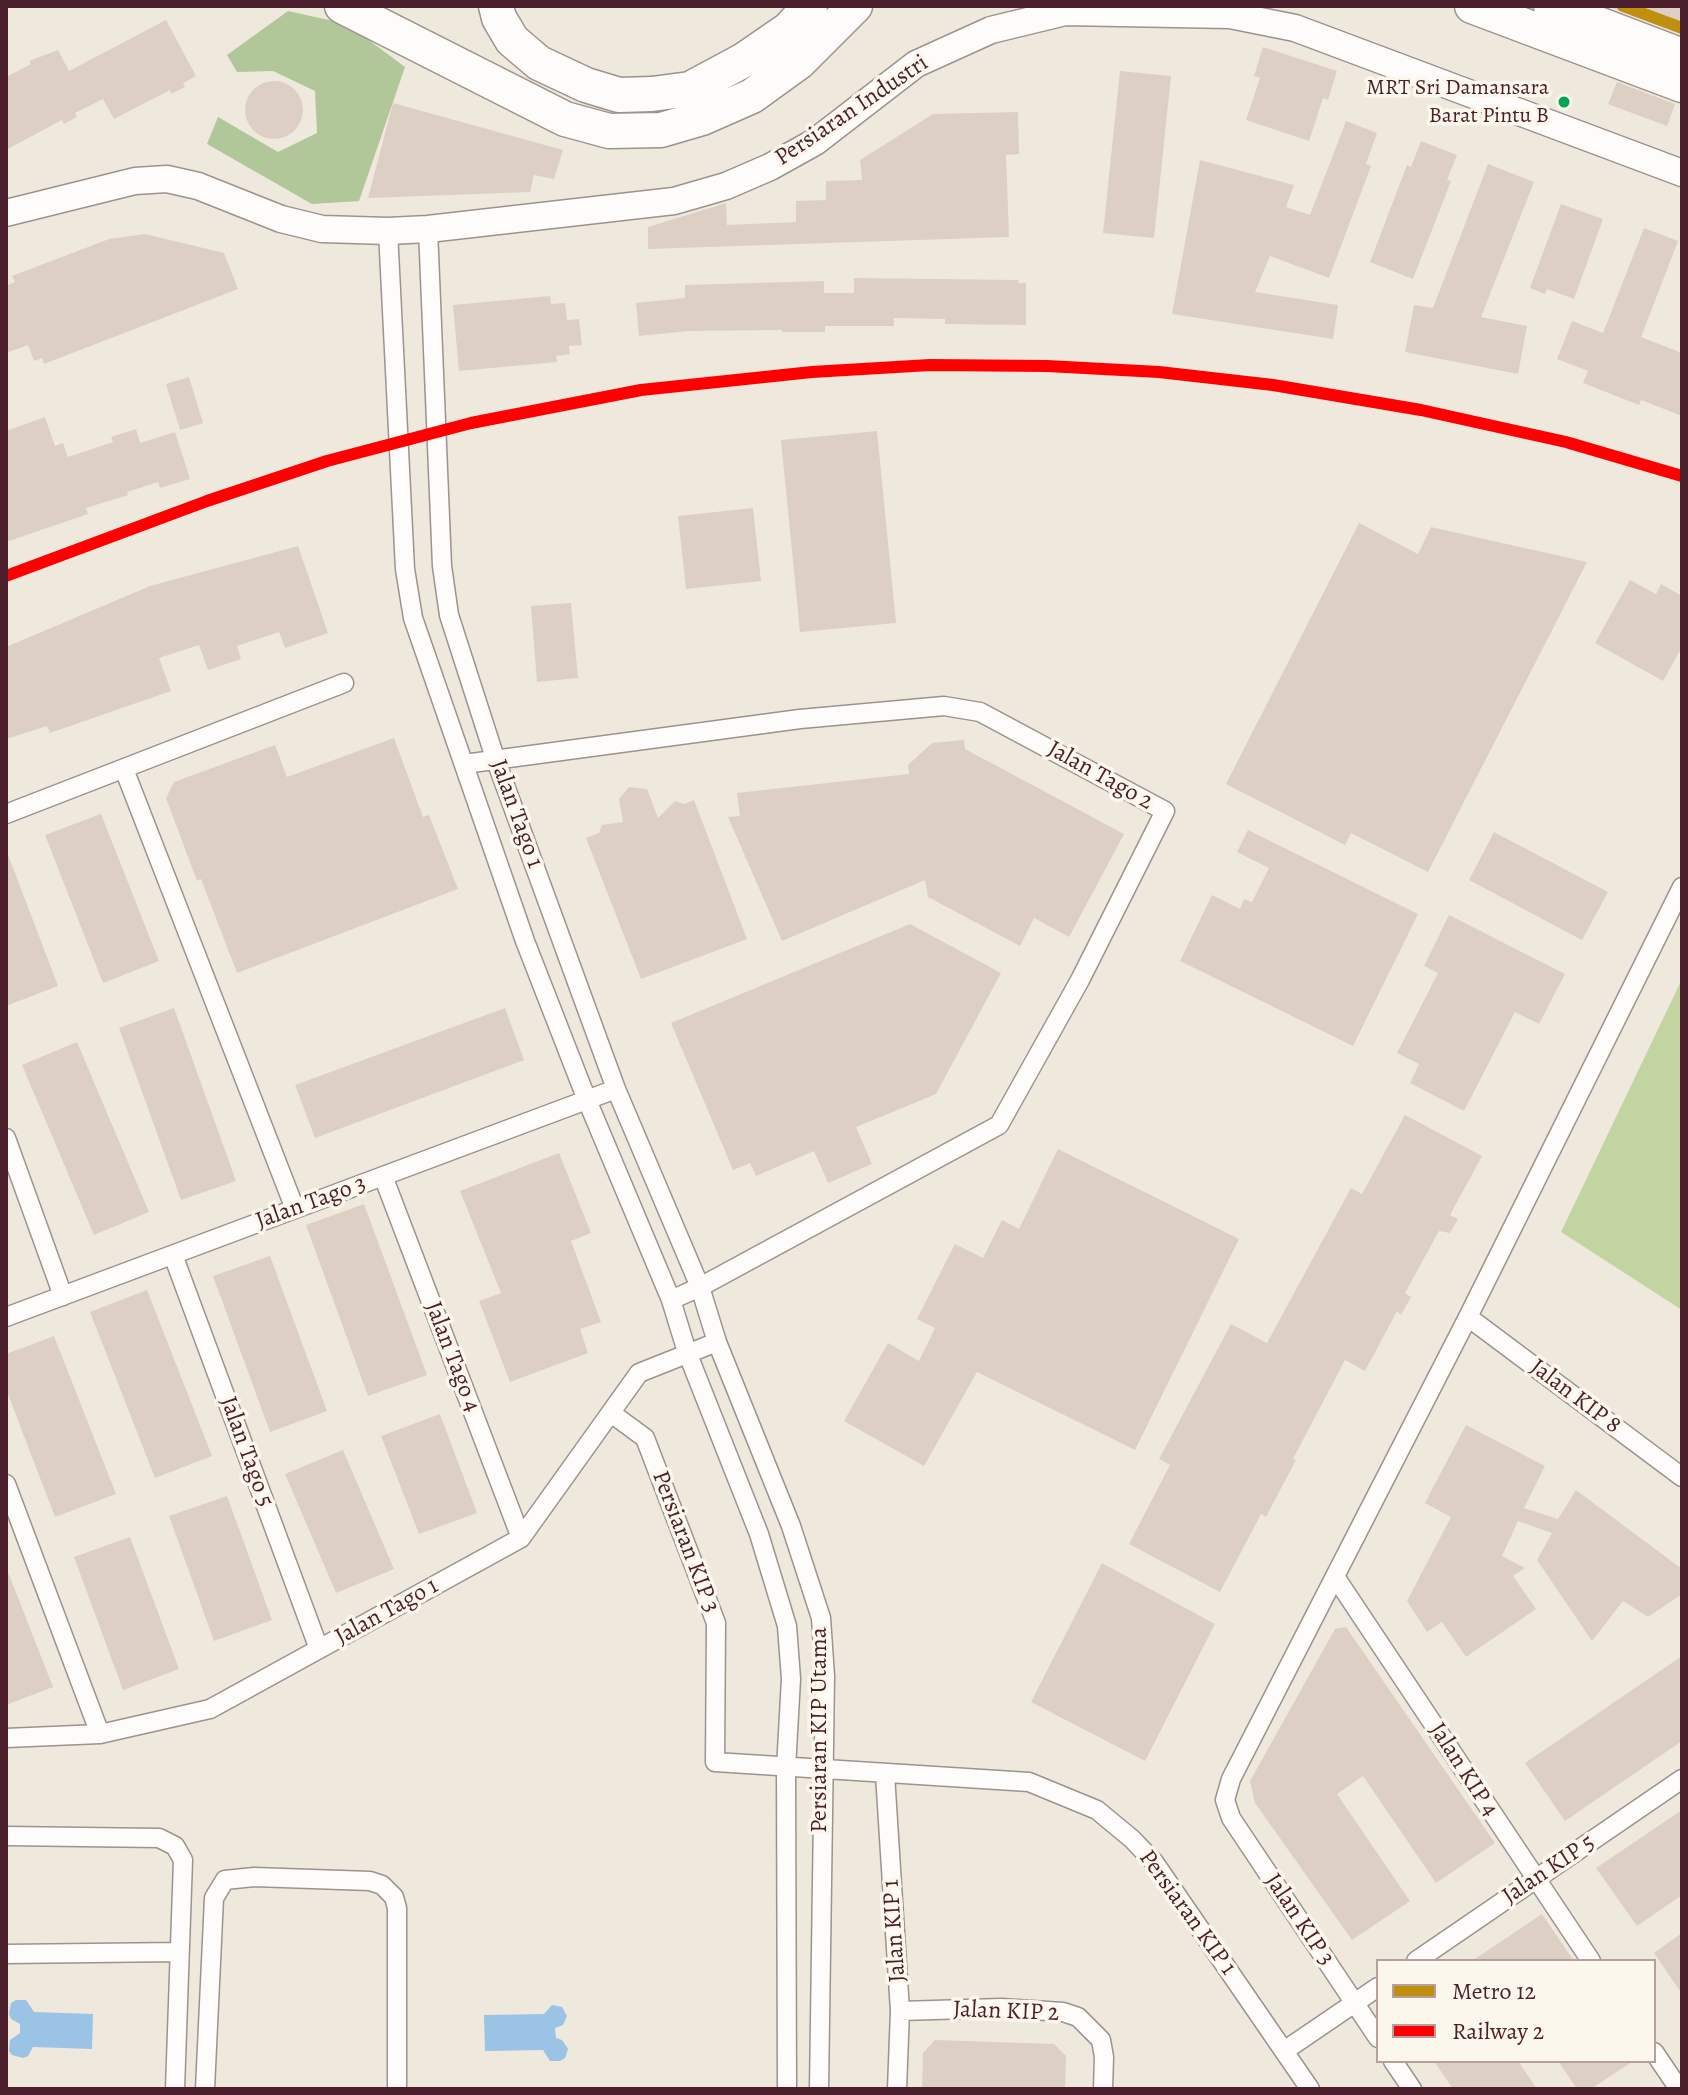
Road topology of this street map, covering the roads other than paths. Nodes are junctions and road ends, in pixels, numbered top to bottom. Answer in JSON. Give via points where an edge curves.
{"nodes":[{"id":1,"x":342,"y":6,"type":"edge"},
{"id":2,"x":496,"y":6,"type":"edge"},
{"id":3,"x":810,"y":6,"type":"edge"},
{"id":4,"x":855,"y":6,"type":"edge"},
{"id":5,"x":1472,"y":6,"type":"edge"},
{"id":6,"x":1551,"y":6,"type":"edge"},
{"id":7,"x":1682,"y":56,"type":"edge"},
{"id":8,"x":1682,"y":85,"type":"edge"},
{"id":9,"x":1682,"y":173,"type":"edge"},
{"id":10,"x":6,"y":213,"type":"edge"},
{"id":11,"x":428,"y":229,"type":"junction"},
{"id":12,"x":388,"y":231,"type":"junction"},
{"id":13,"x":344,"y":683,"type":"dead end"},
{"id":14,"x":495,"y":758,"type":"junction"},
{"id":15,"x":464,"y":764,"type":"junction"},
{"id":16,"x":124,"y":769,"type":"junction"},
{"id":17,"x":6,"y":814,"type":"edge"},
{"id":18,"x":1679,"y":899,"type":"edge"},
{"id":19,"x":616,"y":1089,"type":"junction"},
{"id":20,"x":587,"y":1100,"type":"junction"},
{"id":21,"x":6,"y":1138,"type":"edge"},
{"id":22,"x":383,"y":1176,"type":"junction"},
{"id":23,"x":295,"y":1209,"type":"junction"},
{"id":24,"x":173,"y":1255,"type":"junction"},
{"id":25,"x":700,"y":1287,"type":"junction"},
{"id":26,"x":63,"y":1296,"type":"junction"},
{"id":27,"x":671,"y":1300,"type":"junction"},
{"id":28,"x":6,"y":1317,"type":"edge"},
{"id":29,"x":1468,"y":1317,"type":"junction"},
{"id":30,"x":717,"y":1342,"type":"junction"},
{"id":31,"x":687,"y":1352,"type":"junction"},
{"id":32,"x":611,"y":1413,"type":"junction"},
{"id":33,"x":1682,"y":1477,"type":"edge"},
{"id":34,"x":6,"y":1484,"type":"edge"},
{"id":35,"x":521,"y":1538,"type":"junction"},
{"id":36,"x":1336,"y":1578,"type":"junction"},
{"id":37,"x":319,"y":1649,"type":"junction"},
{"id":38,"x":100,"y":1734,"type":"junction"},
{"id":39,"x":6,"y":1738,"type":"edge"},
{"id":40,"x":786,"y":1768,"type":"junction"},
{"id":41,"x":822,"y":1770,"type":"junction"},
{"id":42,"x":885,"y":1774,"type":"junction"},
{"id":43,"x":1682,"y":1779,"type":"edge"},
{"id":44,"x":6,"y":1836,"type":"edge"},
{"id":45,"x":1535,"y":1880,"type":"junction"},
{"id":46,"x":178,"y":1952,"type":"junction"},
{"id":47,"x":6,"y":1954,"type":"edge"},
{"id":48,"x":1419,"y":1959,"type":"edge"},
{"id":49,"x":1590,"y":1959,"type":"edge"},
{"id":50,"x":1376,"y":1988,"type":"edge"},
{"id":51,"x":1354,"y":2003,"type":"junction"},
{"id":52,"x":900,"y":2011,"type":"junction"},
{"id":53,"x":1376,"y":2035,"type":"edge"},
{"id":54,"x":1284,"y":2051,"type":"junction"},
{"id":55,"x":1656,"y":2055,"type":"edge"},
{"id":56,"x":1682,"y":2059,"type":"edge"},
{"id":57,"x":1394,"y":2063,"type":"edge"},
{"id":58,"x":1666,"y":2070,"type":"junction"},
{"id":59,"x":175,"y":2089,"type":"edge"},
{"id":60,"x":205,"y":2089,"type":"edge"},
{"id":61,"x":397,"y":2089,"type":"edge"},
{"id":62,"x":787,"y":2089,"type":"edge"},
{"id":63,"x":819,"y":2089,"type":"edge"},
{"id":64,"x":897,"y":2089,"type":"edge"},
{"id":65,"x":1103,"y":2089,"type":"edge"},
{"id":66,"x":1310,"y":2089,"type":"edge"},
{"id":67,"x":1412,"y":2089,"type":"edge"},
{"id":68,"x":1679,"y":2089,"type":"edge"}],
"edges":[{"from":1,"to":4,"type":"highway","via":[[565,119],[609,131],[661,130],[752,96],[799,62]]},
{"from":2,"to":3,"type":"highway","via":[[512,40],[539,63],[619,95],[690,89],[789,29]]},
{"from":5,"to":8,"type":"highway"},
{"from":6,"to":7,"type":"highway"},
{"from":9,"to":11,"type":"street","name":"Persiaran Industri","via":[[1295,28],[1230,15],[1065,12],[991,30],[916,64],[815,142],[726,186],[674,201]]},
{"from":10,"to":12,"type":"street","name":"Persiaran Industri","via":[[135,181],[167,179],[322,229]]},
{"from":11,"to":12,"type":"street","name":"Persiaran Industri"},
{"from":11,"to":14,"type":"street","name":"Jalan Tago 1","via":[[442,566],[449,615]]},
{"from":12,"to":15,"type":"street","name":"Jalan Tago 1","via":[[405,569],[413,618]]},
{"from":13,"to":16,"type":"street"},
{"from":14,"to":15,"type":"street","name":"Jalan Tago 2"},
{"from":14,"to":19,"type":"street","name":"Jalan Tago 1"},
{"from":14,"to":25,"type":"street","name":"Jalan Tago 2","via":[[944,706],[980,712],[1165,811],[999,1125]]},
{"from":15,"to":20,"type":"street","name":"Jalan Tago 1"},
{"from":16,"to":17,"type":"street"},
{"from":16,"to":23,"type":"street"},
{"from":18,"to":29,"type":"street"},
{"from":19,"to":20,"type":"street","name":"Jalan Tago 3"},
{"from":19,"to":25,"type":"street","name":"Jalan Tago 1"},
{"from":20,"to":22,"type":"street","name":"Jalan Tago 3"},
{"from":20,"to":27,"type":"street","name":"Jalan Tago 1"},
{"from":21,"to":26,"type":"street"},
{"from":22,"to":23,"type":"street","name":"Jalan Tago 3"},
{"from":22,"to":35,"type":"street","name":"Jalan Tago 4"},
{"from":23,"to":24,"type":"street","name":"Jalan Tago 3"},
{"from":24,"to":26,"type":"street","name":"Jalan Tago 3"},
{"from":24,"to":37,"type":"street","name":"Jalan Tago 5"},
{"from":25,"to":27,"type":"street","name":"Jalan Tago 2"},
{"from":25,"to":30,"type":"street","name":"Jalan Tago 1"},
{"from":26,"to":28,"type":"street","name":"Jalan Tago 3"},
{"from":27,"to":31,"type":"street","name":"Jalan Tago 1"},
{"from":29,"to":33,"type":"street","name":"Jalan KIP 8"},
{"from":29,"to":36,"type":"street"},
{"from":30,"to":31,"type":"street","name":"Jalan Tago 1"},
{"from":30,"to":41,"type":"street","name":"Persiaran KIP Utama","via":[[791,1526],[821,1618]]},
{"from":31,"to":32,"type":"street","name":"Jalan Tago 1","via":[[639,1373]]},
{"from":31,"to":40,"type":"street","name":"Persiaran KIP Utama","via":[[759,1534],[787,1626],[791,1679]]},
{"from":32,"to":35,"type":"street","name":"Jalan Tago 1"},
{"from":32,"to":40,"type":"street","name":"Persiaran KIP 3","via":[[645,1438],[716,1623],[715,1762]]},
{"from":34,"to":38,"type":"street"},
{"from":35,"to":37,"type":"street","name":"Jalan Tago 1"},
{"from":36,"to":45,"type":"street","name":"Jalan KIP 4"},
{"from":36,"to":51,"type":"street","name":"Jalan KIP 3","via":[[1231,1779],[1225,1800],[1231,1818]]},
{"from":37,"to":38,"type":"street","name":"Jalan Tago 1","via":[[210,1709]]},
{"from":38,"to":39,"type":"street","name":"Jalan Tago 1"},
{"from":40,"to":41,"type":"street","name":"Persiaran KIP 1"},
{"from":40,"to":62,"type":"street","name":"Persiaran KIP Utama"},
{"from":41,"to":42,"type":"street","name":"Persiaran KIP 1"},
{"from":41,"to":63,"type":"street","name":"Persiaran KIP Utama"},
{"from":42,"to":52,"type":"street","name":"Jalan KIP 1"},
{"from":42,"to":54,"type":"street","name":"Persiaran KIP 1","via":[[1029,1782],[1097,1810],[1154,1862]]},
{"from":43,"to":45,"type":"street","name":"Jalan KIP 5"},
{"from":44,"to":46,"type":"street","via":[[159,1838],[175,1846],[183,1860]]},
{"from":45,"to":48,"type":"street","name":"Jalan KIP 5"},
{"from":45,"to":49,"type":"street","name":"Jalan KIP 4"},
{"from":46,"to":47,"type":"street"},
{"from":46,"to":59,"type":"street"},
{"from":50,"to":51,"type":"street"},
{"from":51,"to":53,"type":"street","name":"Jalan KIP 3"},
{"from":51,"to":54,"type":"street"},
{"from":52,"to":64,"type":"street","name":"Jalan KIP 1"},
{"from":52,"to":65,"type":"street","name":"Jalan KIP 2","via":[[1001,2008],[1078,2017],[1101,2040]]},
{"from":54,"to":66,"type":"street","name":"Persiaran KIP 1"},
{"from":55,"to":58,"type":"street"},
{"from":56,"to":58,"type":"street"},
{"from":57,"to":67,"type":"street"},
{"from":58,"to":68,"type":"street"},
{"from":60,"to":61,"type":"street","via":[[214,1898],[225,1880],[254,1877],[370,1881],[390,1891],[397,1908]]}]}
